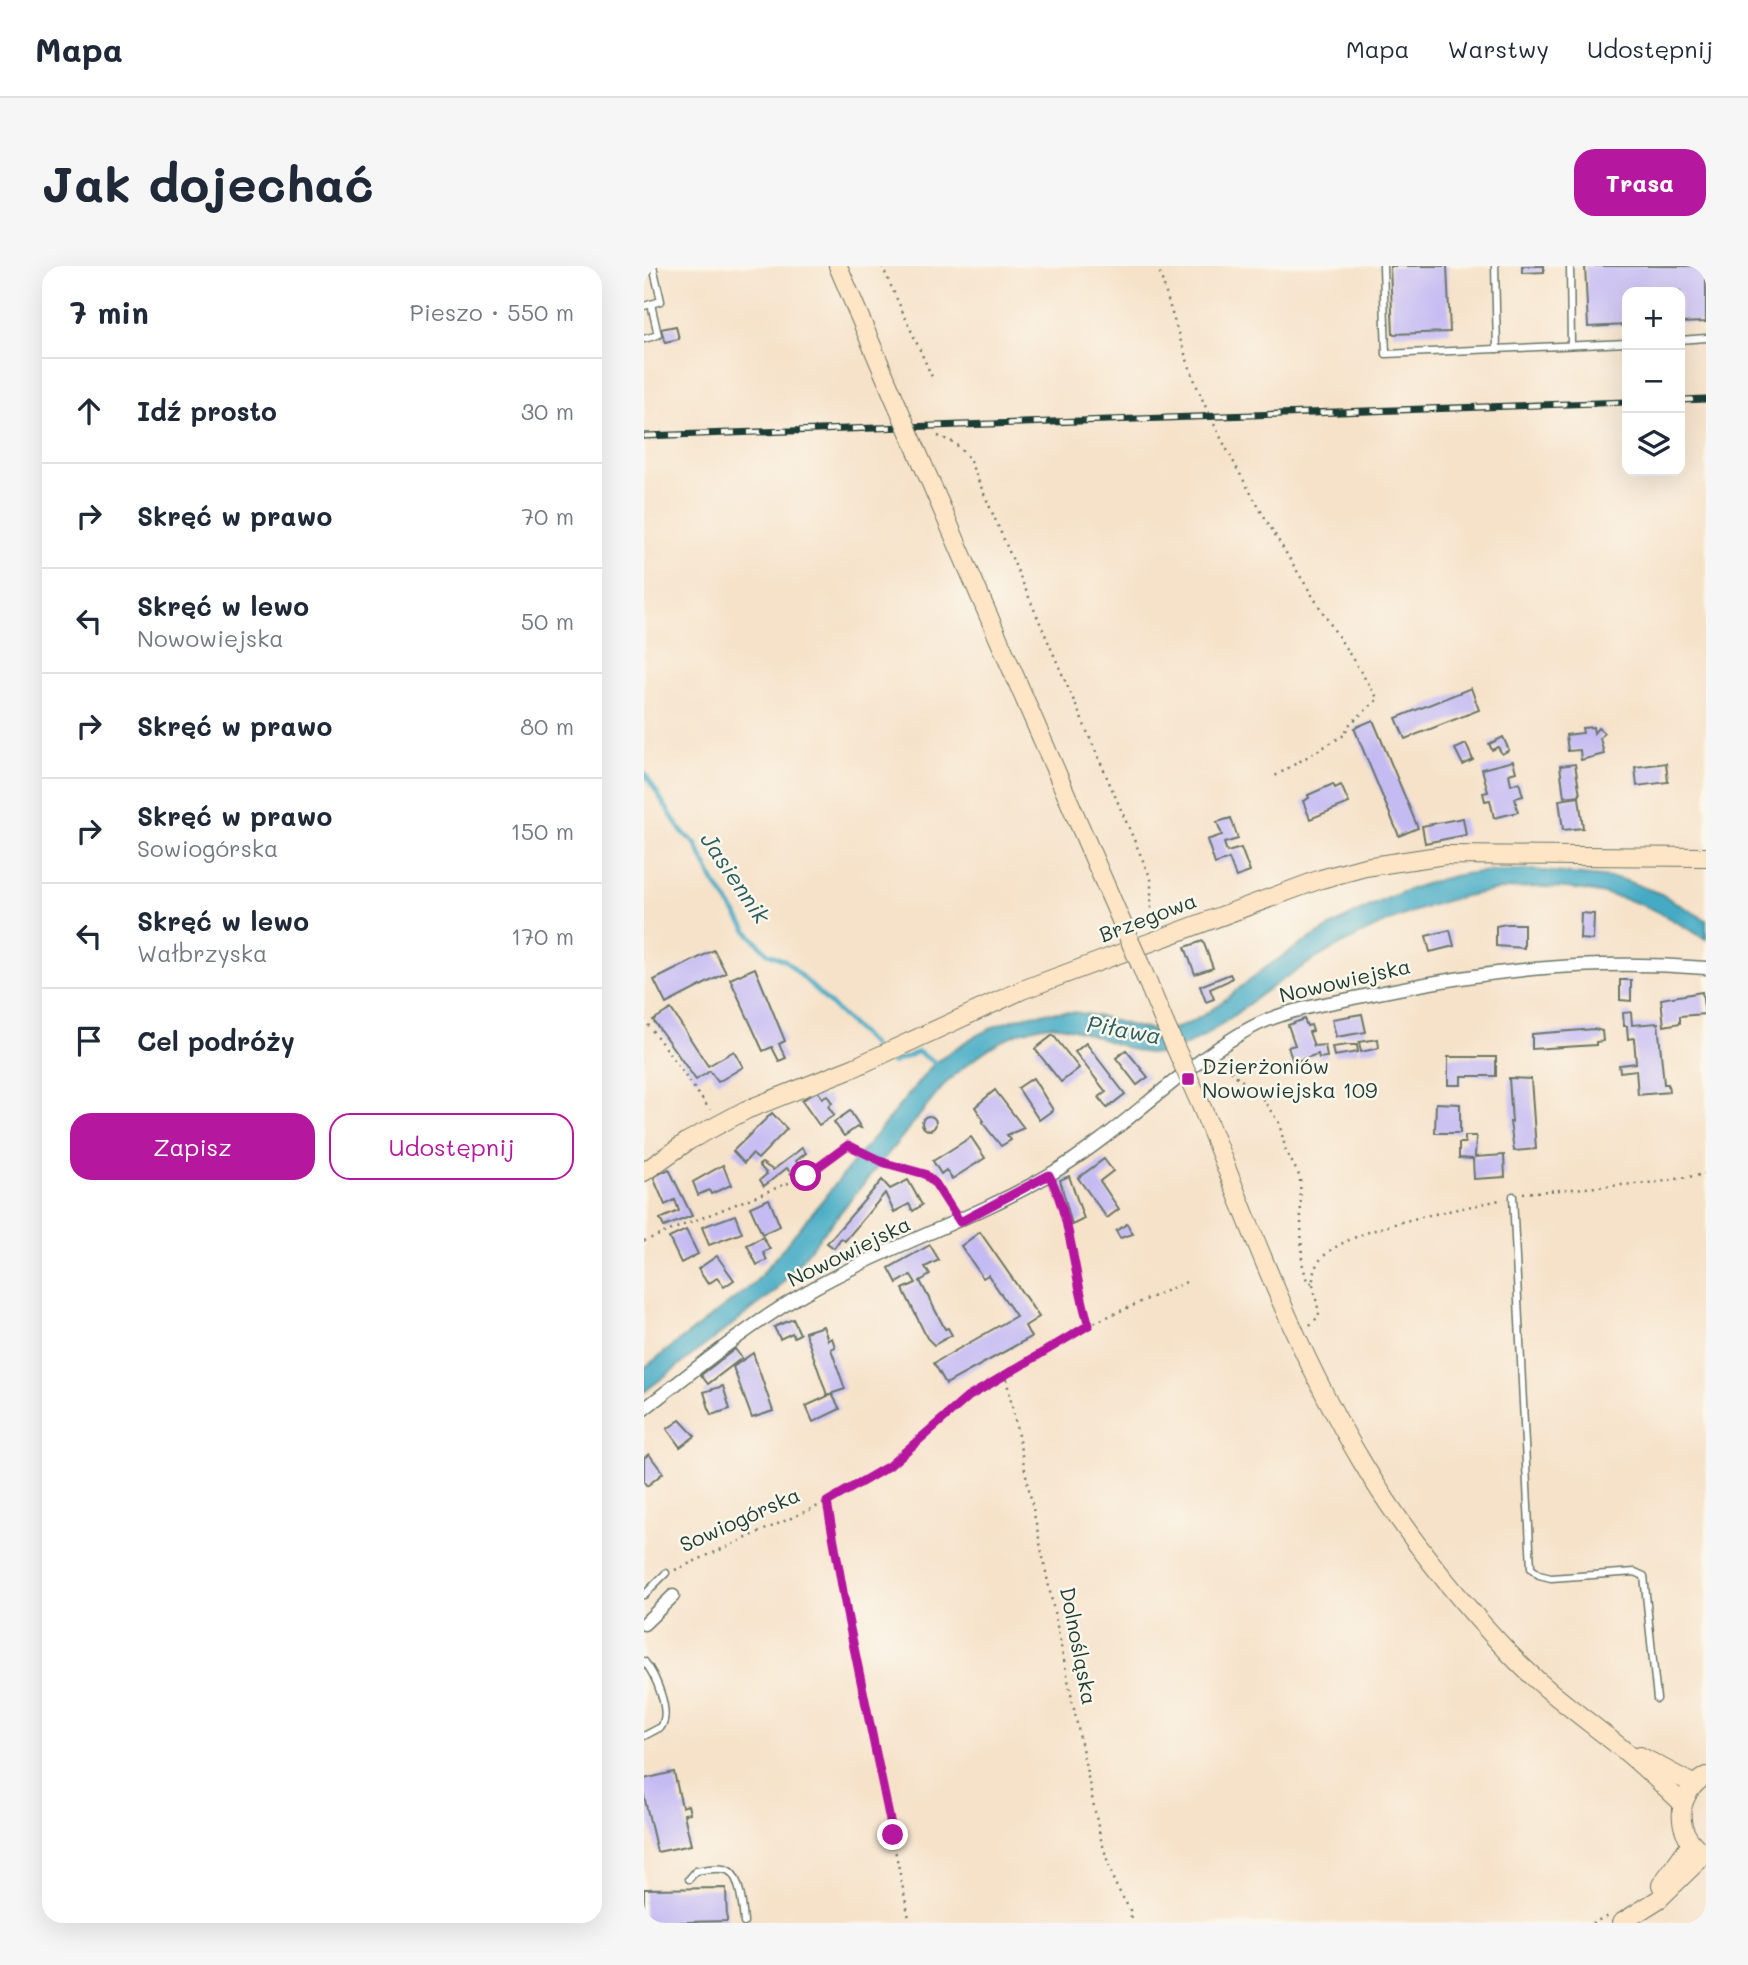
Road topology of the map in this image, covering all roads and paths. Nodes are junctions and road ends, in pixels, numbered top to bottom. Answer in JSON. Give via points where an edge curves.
{"nodes":[{"id":1,"x":653,"y":266,"type":"edge"},
{"id":2,"x":838,"y":266,"type":"edge"},
{"id":3,"x":882,"y":266,"type":"edge"},
{"id":4,"x":1158,"y":266,"type":"edge"},
{"id":5,"x":1383,"y":266,"type":"edge"},
{"id":6,"x":1495,"y":266,"type":"edge"},
{"id":7,"x":1570,"y":266,"type":"edge"},
{"id":8,"x":647,"y":305,"type":"edge"},
{"id":9,"x":1706,"y":338,"type":"edge"},
{"id":10,"x":644,"y":339,"type":"edge"},
{"id":11,"x":1685,"y":340,"type":"edge"},
{"id":12,"x":1622,"y":343,"type":"edge"},
{"id":13,"x":1571,"y":345,"type":"junction"},
{"id":14,"x":1497,"y":349,"type":"junction"},
{"id":15,"x":933,"y":379,"type":"dead end"},
{"id":16,"x":938,"y":436,"type":"dead end"},
{"id":17,"x":1275,"y":776,"type":"dead end"},
{"id":18,"x":1706,"y":857,"type":"edge"},
{"id":19,"x":1164,"y":937,"type":"junction"},
{"id":20,"x":1706,"y":968,"type":"edge"},
{"id":21,"x":644,"y":1018,"type":"edge"},
{"id":22,"x":1209,"y":1054,"type":"junction"},
{"id":23,"x":720,"y":1124,"type":"junction"},
{"id":24,"x":644,"y":1172,"type":"edge"},
{"id":25,"x":1706,"y":1174,"type":"edge"},
{"id":26,"x":1049,"y":1175,"type":"junction"},
{"id":27,"x":1513,"y":1196,"type":"junction"},
{"id":28,"x":960,"y":1222,"type":"junction"},
{"id":29,"x":644,"y":1241,"type":"edge"},
{"id":30,"x":1186,"y":1282,"type":"dead end"},
{"id":31,"x":1313,"y":1284,"type":"junction"},
{"id":32,"x":1089,"y":1325,"type":"junction"},
{"id":33,"x":1297,"y":1331,"type":"junction"},
{"id":34,"x":1006,"y":1372,"type":"junction"},
{"id":35,"x":644,"y":1409,"type":"edge"},
{"id":36,"x":827,"y":1502,"type":"junction"},
{"id":37,"x":666,"y":1573,"type":"joint"},
{"id":38,"x":644,"y":1595,"type":"edge"},
{"id":39,"x":673,"y":1596,"type":"dead end"},
{"id":40,"x":644,"y":1623,"type":"edge"},
{"id":41,"x":644,"y":1661,"type":"edge"},
{"id":42,"x":1657,"y":1699,"type":"dead end"},
{"id":43,"x":644,"y":1736,"type":"edge"},
{"id":44,"x":1616,"y":1743,"type":"junction"},
{"id":45,"x":1700,"y":1780,"type":"edge"},
{"id":46,"x":1682,"y":1802,"type":"junction"},
{"id":47,"x":1701,"y":1850,"type":"edge"},
{"id":48,"x":689,"y":1879,"type":"dead end"},
{"id":49,"x":744,"y":1923,"type":"edge"},
{"id":50,"x":910,"y":1923,"type":"edge"},
{"id":51,"x":1131,"y":1923,"type":"edge"},
{"id":52,"x":1621,"y":1923,"type":"edge"}],
"edges":[{"from":1,"to":8,"type":"lane","via":[[661,302]]},
{"from":2,"to":33,"type":"main road","bridge":true},
{"from":3,"to":15,"type":"path"},
{"from":4,"to":17,"type":"path","via":[[1210,416],[1285,551],[1378,699],[1344,735]]},
{"from":5,"to":14,"type":"lane","via":[[1386,354]]},
{"from":6,"to":14,"type":"lane"},
{"from":7,"to":13,"type":"lane"},
{"from":8,"to":10,"type":"lane","via":[[659,335]]},
{"from":9,"to":11,"type":"lane"},
{"from":12,"to":13,"type":"lane"},
{"from":13,"to":14,"type":"lane"},
{"from":16,"to":19,"type":"path","via":[[955,443],[969,459],[1151,879],[1151,910]]},
{"from":18,"to":19,"type":"main road","name":"Brzegowa","via":[[1480,853],[1409,859],[1321,879]]},
{"from":19,"to":23,"type":"main road","name":"Brzegowa","via":[[1022,990]]},
{"from":20,"to":22,"type":"street","name":"Nowowiejska","via":[[1557,966],[1438,980],[1274,1017]]},
{"from":21,"to":23,"type":"path"},
{"from":22,"to":26,"type":"street","name":"Nowowiejska","via":[[1108,1135]]},
{"from":22,"to":31,"type":"path","via":[[1262,1098],[1279,1123],[1286,1151],[1300,1177],[1302,1262],[1307,1281]]},
{"from":23,"to":24,"type":"main road","name":"Brzegowa"},
{"from":25,"to":27,"type":"path"},
{"from":26,"to":28,"type":"street","name":"Nowowiejska"},
{"from":26,"to":32,"type":"path"},
{"from":27,"to":31,"type":"path","via":[[1381,1227],[1333,1245],[1315,1265]]},
{"from":27,"to":42,"type":"lane","via":[[1531,1568],[1551,1578],[1635,1572],[1644,1576]]},
{"from":28,"to":29,"type":"path","via":[[925,1174],[885,1163],[848,1145],[806,1176]]},
{"from":28,"to":35,"type":"street","name":"Nowowiejska","via":[[801,1294],[693,1368]]},
{"from":30,"to":32,"type":"path","name":"Sowiogórska"},
{"from":31,"to":33,"type":"path","via":[[1320,1316]]},
{"from":32,"to":34,"type":"path","name":"Sowiogórska"},
{"from":33,"to":44,"type":"main road","via":[[1362,1461],[1437,1570],[1512,1657],[1562,1703]]},
{"from":34,"to":36,"type":"path","name":"Sowiogórska","via":[[968,1397],[889,1466]]},
{"from":34,"to":51,"type":"path","name":"Dolnośląska","via":[[1100,1836]]},
{"from":36,"to":37,"type":"path","name":"Sowiogórska"},
{"from":36,"to":50,"type":"path"},
{"from":37,"to":38,"type":"lane"},
{"from":39,"to":40,"type":"street"},
{"from":41,"to":43,"type":"lane","via":[[665,1714],[661,1727]]},
{"from":44,"to":45,"type":"main road"},
{"from":44,"to":46,"type":"main road"},
{"from":45,"to":46,"type":"main road"},
{"from":46,"to":47,"type":"main road","via":[[1684,1831]]},
{"from":47,"to":52,"type":"main road","via":[[1644,1907]]},
{"from":48,"to":49,"type":"lane","via":[[696,1871],[731,1872]]}]}
